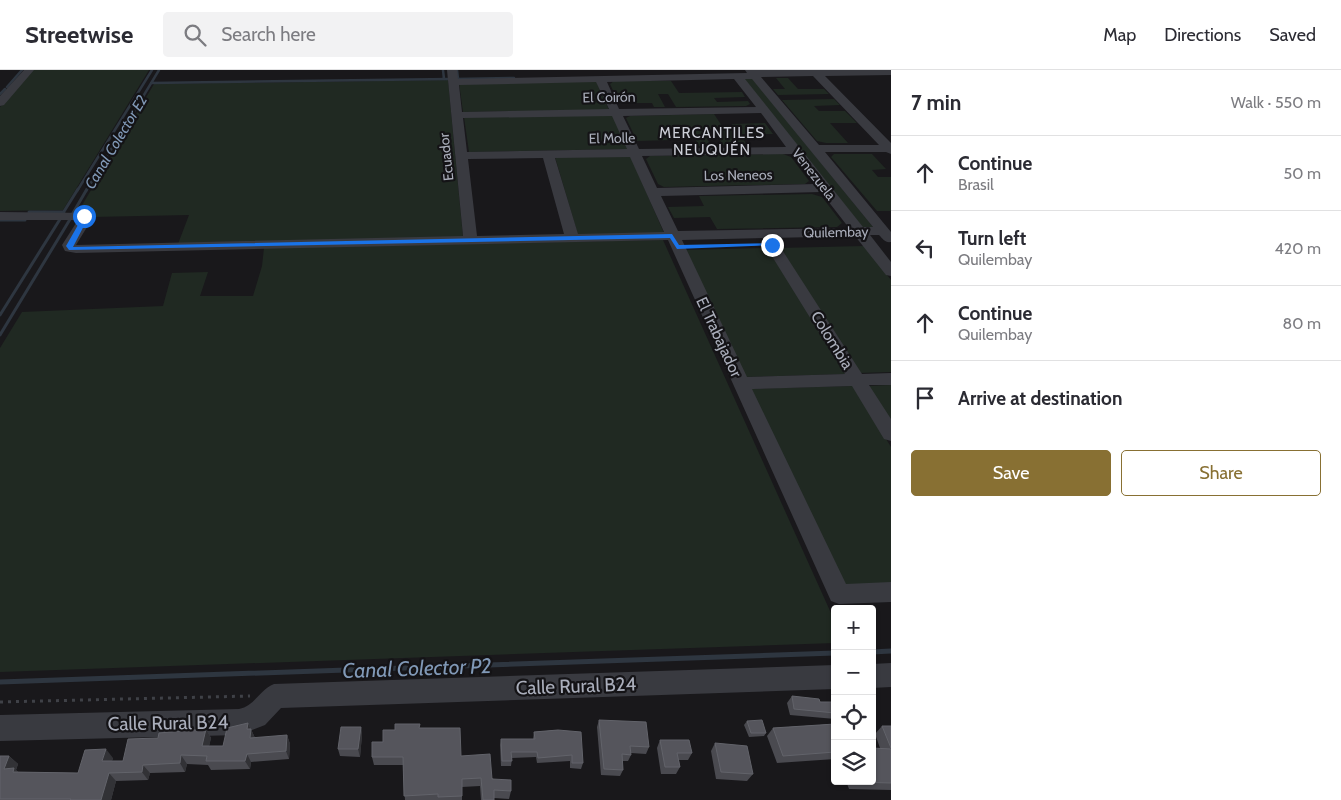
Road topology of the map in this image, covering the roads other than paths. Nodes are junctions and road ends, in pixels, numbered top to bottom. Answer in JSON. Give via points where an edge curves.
{"nodes":[{"id":1,"x":29,"y":70,"type":"edge"},
{"id":2,"x":891,"y":72,"type":"edge"},
{"id":3,"x":816,"y":73,"type":"junction"},
{"id":4,"x":753,"y":74,"type":"edge"},
{"id":5,"x":452,"y":76,"type":"edge"},
{"id":6,"x":737,"y":76,"type":"junction"},
{"id":7,"x":600,"y":79,"type":"junction"},
{"id":8,"x":0,"y":103,"type":"edge"},
{"id":9,"x":763,"y":110,"type":"junction"},
{"id":10,"x":615,"y":112,"type":"junction"},
{"id":11,"x":456,"y":115,"type":"junction"},
{"id":12,"x":890,"y":148,"type":"edge"},
{"id":13,"x":816,"y":149,"type":"junction"},
{"id":14,"x":795,"y":150,"type":"junction"},
{"id":15,"x":634,"y":152,"type":"junction"},
{"id":16,"x":548,"y":154,"type":"junction"},
{"id":17,"x":461,"y":156,"type":"junction"},
{"id":18,"x":825,"y":188,"type":"junction"},
{"id":19,"x":652,"y":192,"type":"junction"},
{"id":20,"x":0,"y":216,"type":"edge"},
{"id":21,"x":863,"y":237,"type":"junction"},
{"id":22,"x":572,"y":238,"type":"junction"},
{"id":23,"x":888,"y":238,"type":"edge"},
{"id":24,"x":470,"y":240,"type":"junction"},
{"id":25,"x":675,"y":242,"type":"junction"},
{"id":26,"x":772,"y":245,"type":"junction"},
{"id":27,"x":891,"y":272,"type":"edge"},
{"id":28,"x":891,"y":378,"type":"edge"},
{"id":29,"x":857,"y":380,"type":"junction"},
{"id":30,"x":740,"y":383,"type":"junction"},
{"id":31,"x":891,"y":434,"type":"edge"},
{"id":32,"x":891,"y":592,"type":"edge"},
{"id":33,"x":891,"y":675,"type":"edge"},
{"id":34,"x":876,"y":676,"type":"edge"},
{"id":35,"x":831,"y":677,"type":"edge"},
{"id":36,"x":0,"y":728,"type":"edge"}],
"edges":[{"from":1,"to":8,"type":"street"},
{"from":2,"to":3,"type":"street"},
{"from":3,"to":4,"type":"street"},
{"from":3,"to":12,"type":"street"},
{"from":4,"to":6,"type":"street"},
{"from":4,"to":13,"type":"street","name":"Venezuela"},
{"from":5,"to":7,"type":"street"},
{"from":5,"to":11,"type":"street","name":"Ecuador"},
{"from":6,"to":7,"type":"street"},
{"from":6,"to":9,"type":"street","name":"Venezuela"},
{"from":7,"to":10,"type":"street","name":"El Trabajador"},
{"from":9,"to":10,"type":"street","name":"El Coirón"},
{"from":9,"to":14,"type":"street","name":"Venezuela"},
{"from":10,"to":11,"type":"street","name":"El Coirón"},
{"from":10,"to":15,"type":"street","name":"El Trabajador"},
{"from":11,"to":17,"type":"street","name":"Ecuador"},
{"from":12,"to":13,"type":"street"},
{"from":13,"to":23,"type":"street","name":"Venezuela"},
{"from":14,"to":15,"type":"street","name":"El Molle"},
{"from":14,"to":18,"type":"street","name":"Venezuela"},
{"from":15,"to":16,"type":"street","name":"El Molle"},
{"from":15,"to":19,"type":"street","name":"El Trabajador"},
{"from":16,"to":17,"type":"street","name":"El Molle"},
{"from":16,"to":22,"type":"street"},
{"from":17,"to":24,"type":"street","name":"Ecuador"},
{"from":18,"to":19,"type":"street","name":"Los Neneos"},
{"from":18,"to":21,"type":"street","name":"Venezuela"},
{"from":19,"to":25,"type":"street","name":"El Trabajador"},
{"from":20,"to":24,"type":"street","name":"Quilembay","via":[[84,216],[70,248]]},
{"from":21,"to":23,"type":"street","name":"Quilembay"},
{"from":21,"to":25,"type":"street","name":"Quilembay"},
{"from":21,"to":26,"type":"street","name":"Quilembay"},
{"from":21,"to":27,"type":"street","name":"Venezuela"},
{"from":22,"to":24,"type":"street","name":"Quilembay"},
{"from":22,"to":25,"type":"street","name":"Quilembay"},
{"from":25,"to":26,"type":"street","name":"Quilembay"},
{"from":25,"to":30,"type":"street","name":"El Trabajador"},
{"from":26,"to":29,"type":"street","name":"Colombia"},
{"from":28,"to":29,"type":"street"},
{"from":29,"to":30,"type":"street"},
{"from":29,"to":31,"type":"street","name":"Colombia"},
{"from":30,"to":32,"type":"street","name":"El Trabajador","via":[[839,594]]},
{"from":33,"to":34,"type":"street"},
{"from":35,"to":36,"type":"street","name":"Calle Rural B24","via":[[274,696],[263,713],[253,720],[239,722]]}]}
